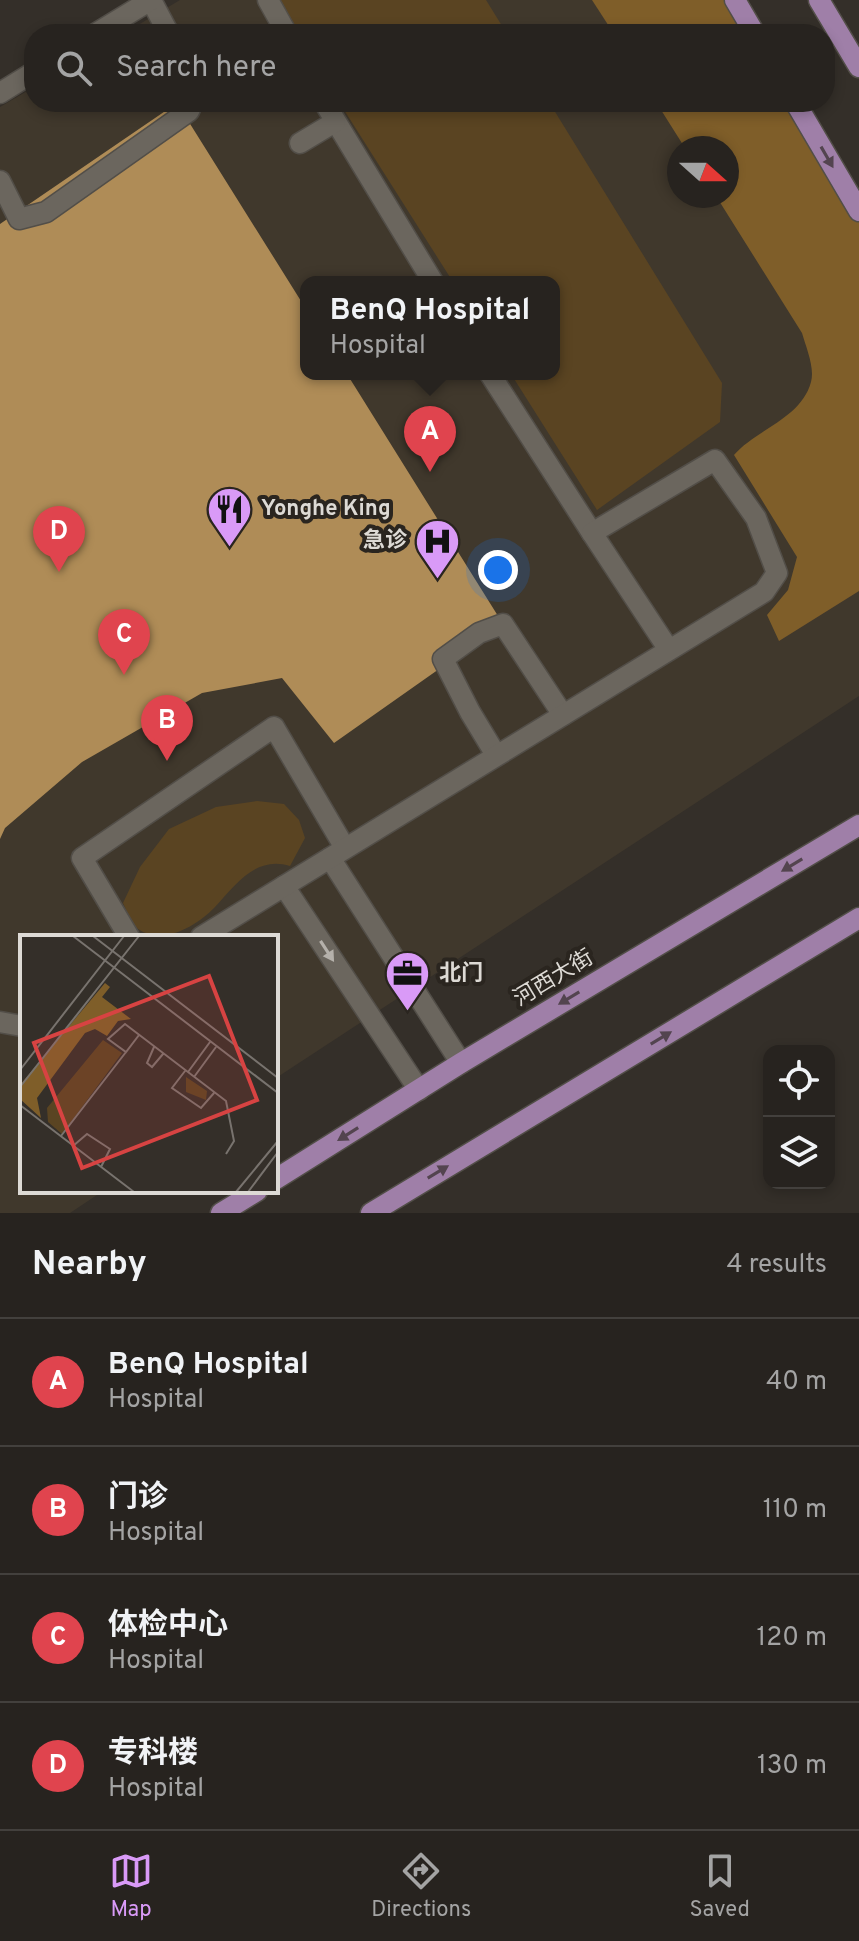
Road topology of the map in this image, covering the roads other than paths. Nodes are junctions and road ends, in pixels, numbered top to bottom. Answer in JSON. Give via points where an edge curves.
{"nodes":[{"id":1,"x":151,"y":0,"type":"edge"},
{"id":2,"x":268,"y":0,"type":"edge"},
{"id":3,"x":735,"y":0,"type":"edge"},
{"id":4,"x":819,"y":0,"type":"edge"},
{"id":5,"x":111,"y":24,"type":"edge"},
{"id":6,"x":164,"y":24,"type":"edge"},
{"id":7,"x":281,"y":24,"type":"edge"},
{"id":8,"x":749,"y":24,"type":"edge"},
{"id":9,"x":833,"y":24,"type":"edge"},
{"id":10,"x":835,"y":27,"type":"edge"},
{"id":11,"x":859,"y":67,"type":"edge"},
{"id":12,"x":24,"y":78,"type":"edge"},
{"id":13,"x":0,"y":93,"type":"edge"},
{"id":14,"x":188,"y":112,"type":"edge"},
{"id":15,"x":330,"y":112,"type":"edge"},
{"id":16,"x":801,"y":112,"type":"edge"},
{"id":17,"x":335,"y":122,"type":"junction"},
{"id":18,"x":300,"y":143,"type":"dead end"},
{"id":19,"x":0,"y":181,"type":"edge"},
{"id":20,"x":859,"y":211,"type":"edge"},
{"id":21,"x":429,"y":276,"type":"edge"},
{"id":22,"x":494,"y":380,"type":"edge"},
{"id":23,"x":592,"y":533,"type":"junction"},
{"id":24,"x":669,"y":650,"type":"junction"},
{"id":25,"x":563,"y":715,"type":"junction"},
{"id":26,"x":496,"y":755,"type":"junction"},
{"id":27,"x":859,"y":825,"type":"edge"},
{"id":28,"x":338,"y":853,"type":"junction"},
{"id":29,"x":284,"y":886,"type":"junction"},
{"id":30,"x":859,"y":918,"type":"edge"},
{"id":31,"x":128,"y":935,"type":"edge"},
{"id":32,"x":204,"y":935,"type":"edge"},
{"id":33,"x":0,"y":1022,"type":"edge"},
{"id":34,"x":20,"y":1026,"type":"edge"},
{"id":35,"x":461,"y":1063,"type":"junction"},
{"id":36,"x":419,"y":1090,"type":"junction"},
{"id":37,"x":278,"y":1178,"type":"edge"},
{"id":38,"x":254,"y":1193,"type":"edge"},
{"id":39,"x":221,"y":1213,"type":"edge"},
{"id":40,"x":371,"y":1213,"type":"edge"}],
"edges":[{"from":1,"to":5,"type":"street"},
{"from":1,"to":6,"type":"street"},
{"from":2,"to":7,"type":"street"},
{"from":3,"to":8,"type":"main road"},
{"from":4,"to":9,"type":"main road"},
{"from":10,"to":11,"type":"main road"},
{"from":12,"to":13,"type":"street"},
{"from":14,"to":19,"type":"street","via":[[46,212],[19,219]]},
{"from":15,"to":17,"type":"street"},
{"from":16,"to":20,"type":"main road","one_way":true},
{"from":17,"to":18,"type":"street"},
{"from":17,"to":21,"type":"street"},
{"from":22,"to":23,"type":"street"},
{"from":23,"to":24,"type":"street"},
{"from":23,"to":24,"type":"street","via":[[715,460],[756,518],[777,573],[764,592]]},
{"from":24,"to":25,"type":"street"},
{"from":25,"to":26,"type":"street"},
{"from":25,"to":26,"type":"street","via":[[503,624],[479,633],[443,659]]},
{"from":26,"to":28,"type":"street"},
{"from":27,"to":35,"type":"main road","name":"河西大街","one_way":true},
{"from":28,"to":29,"type":"street"},
{"from":28,"to":31,"type":"street","via":[[274,727],[82,858]]},
{"from":28,"to":35,"type":"street"},
{"from":29,"to":32,"type":"street"},
{"from":29,"to":36,"type":"street","one_way":true},
{"from":40,"to":30,"type":"main road","one_way":true},
{"from":33,"to":34,"type":"street"},
{"from":35,"to":36,"type":"main road","name":"河西大街"},
{"from":36,"to":37,"type":"main road","name":"河西大街","one_way":true},
{"from":38,"to":39,"type":"main road"}]}
